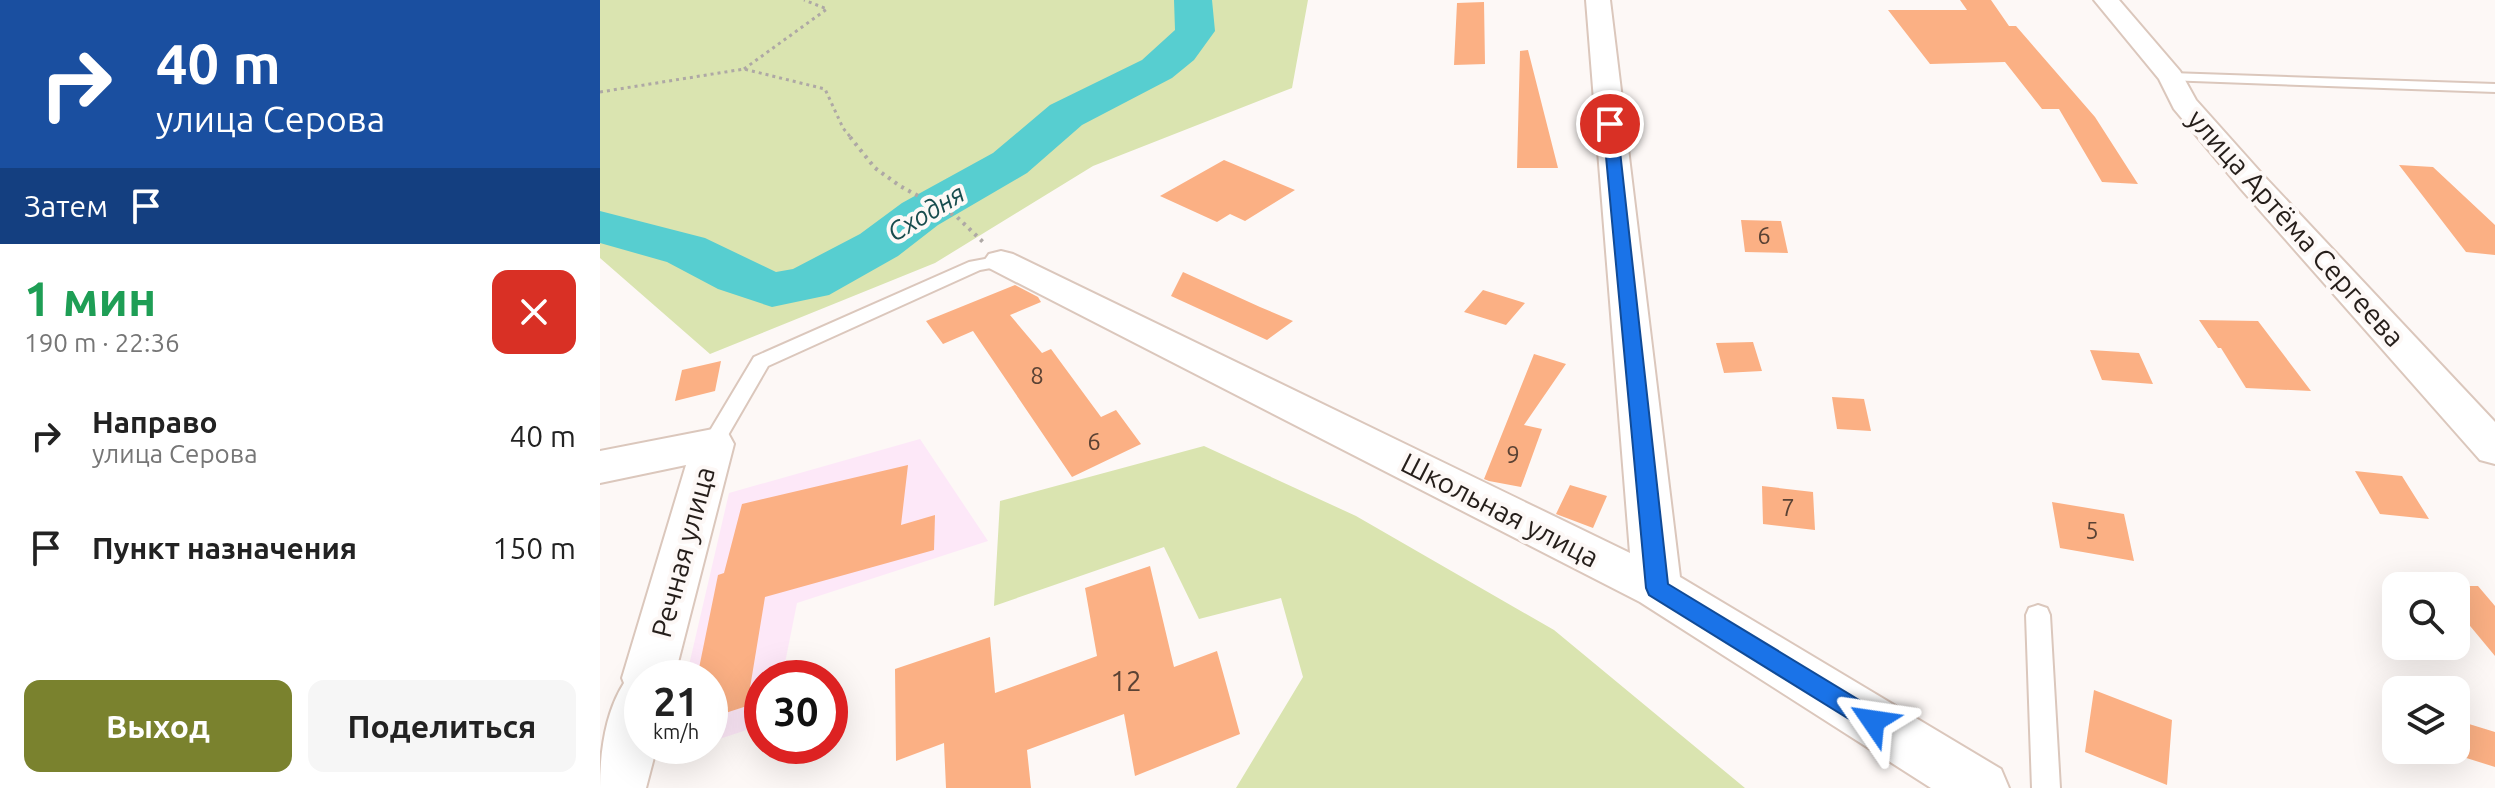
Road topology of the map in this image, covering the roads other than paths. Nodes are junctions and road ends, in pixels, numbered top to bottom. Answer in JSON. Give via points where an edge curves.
{"nodes":[{"id":1,"x":1598,"y":0,"type":"edge"},
{"id":2,"x":2106,"y":0,"type":"edge"},
{"id":3,"x":2171,"y":77,"type":"junction"},
{"id":4,"x":2495,"y":88,"type":"edge"},
{"id":5,"x":1001,"y":261,"type":"joint"},
{"id":6,"x":713,"y":444,"type":"junction"},
{"id":7,"x":2495,"y":449,"type":"edge"},
{"id":8,"x":600,"y":467,"type":"edge"},
{"id":9,"x":1657,"y":588,"type":"junction"},
{"id":10,"x":2038,"y":615,"type":"dead end"},
{"id":11,"x":653,"y":660,"type":"edge"},
{"id":12,"x":625,"y":764,"type":"edge"},
{"id":13,"x":618,"y":788,"type":"edge"},
{"id":14,"x":1981,"y":788,"type":"edge"},
{"id":15,"x":2046,"y":788,"type":"edge"}],
"edges":[{"from":1,"to":9,"type":"street"},
{"from":2,"to":3,"type":"street","name":"улица Артёма Сергеева"},
{"from":3,"to":4,"type":"lane"},
{"from":3,"to":7,"type":"street","name":"улица Артёма Сергеева","via":[[2184,103],[2252,182]]},
{"from":5,"to":6,"type":"lane","via":[[975,266],[761,362]]},
{"from":5,"to":9,"type":"street","name":"Школьная улица"},
{"from":6,"to":8,"type":"street","name":"Речная улица"},
{"from":6,"to":11,"type":"street","name":"Речная улица"},
{"from":9,"to":14,"type":"street","name":"Школьная улица"},
{"from":10,"to":15,"type":"lane"},
{"from":12,"to":13,"type":"street"}]}
